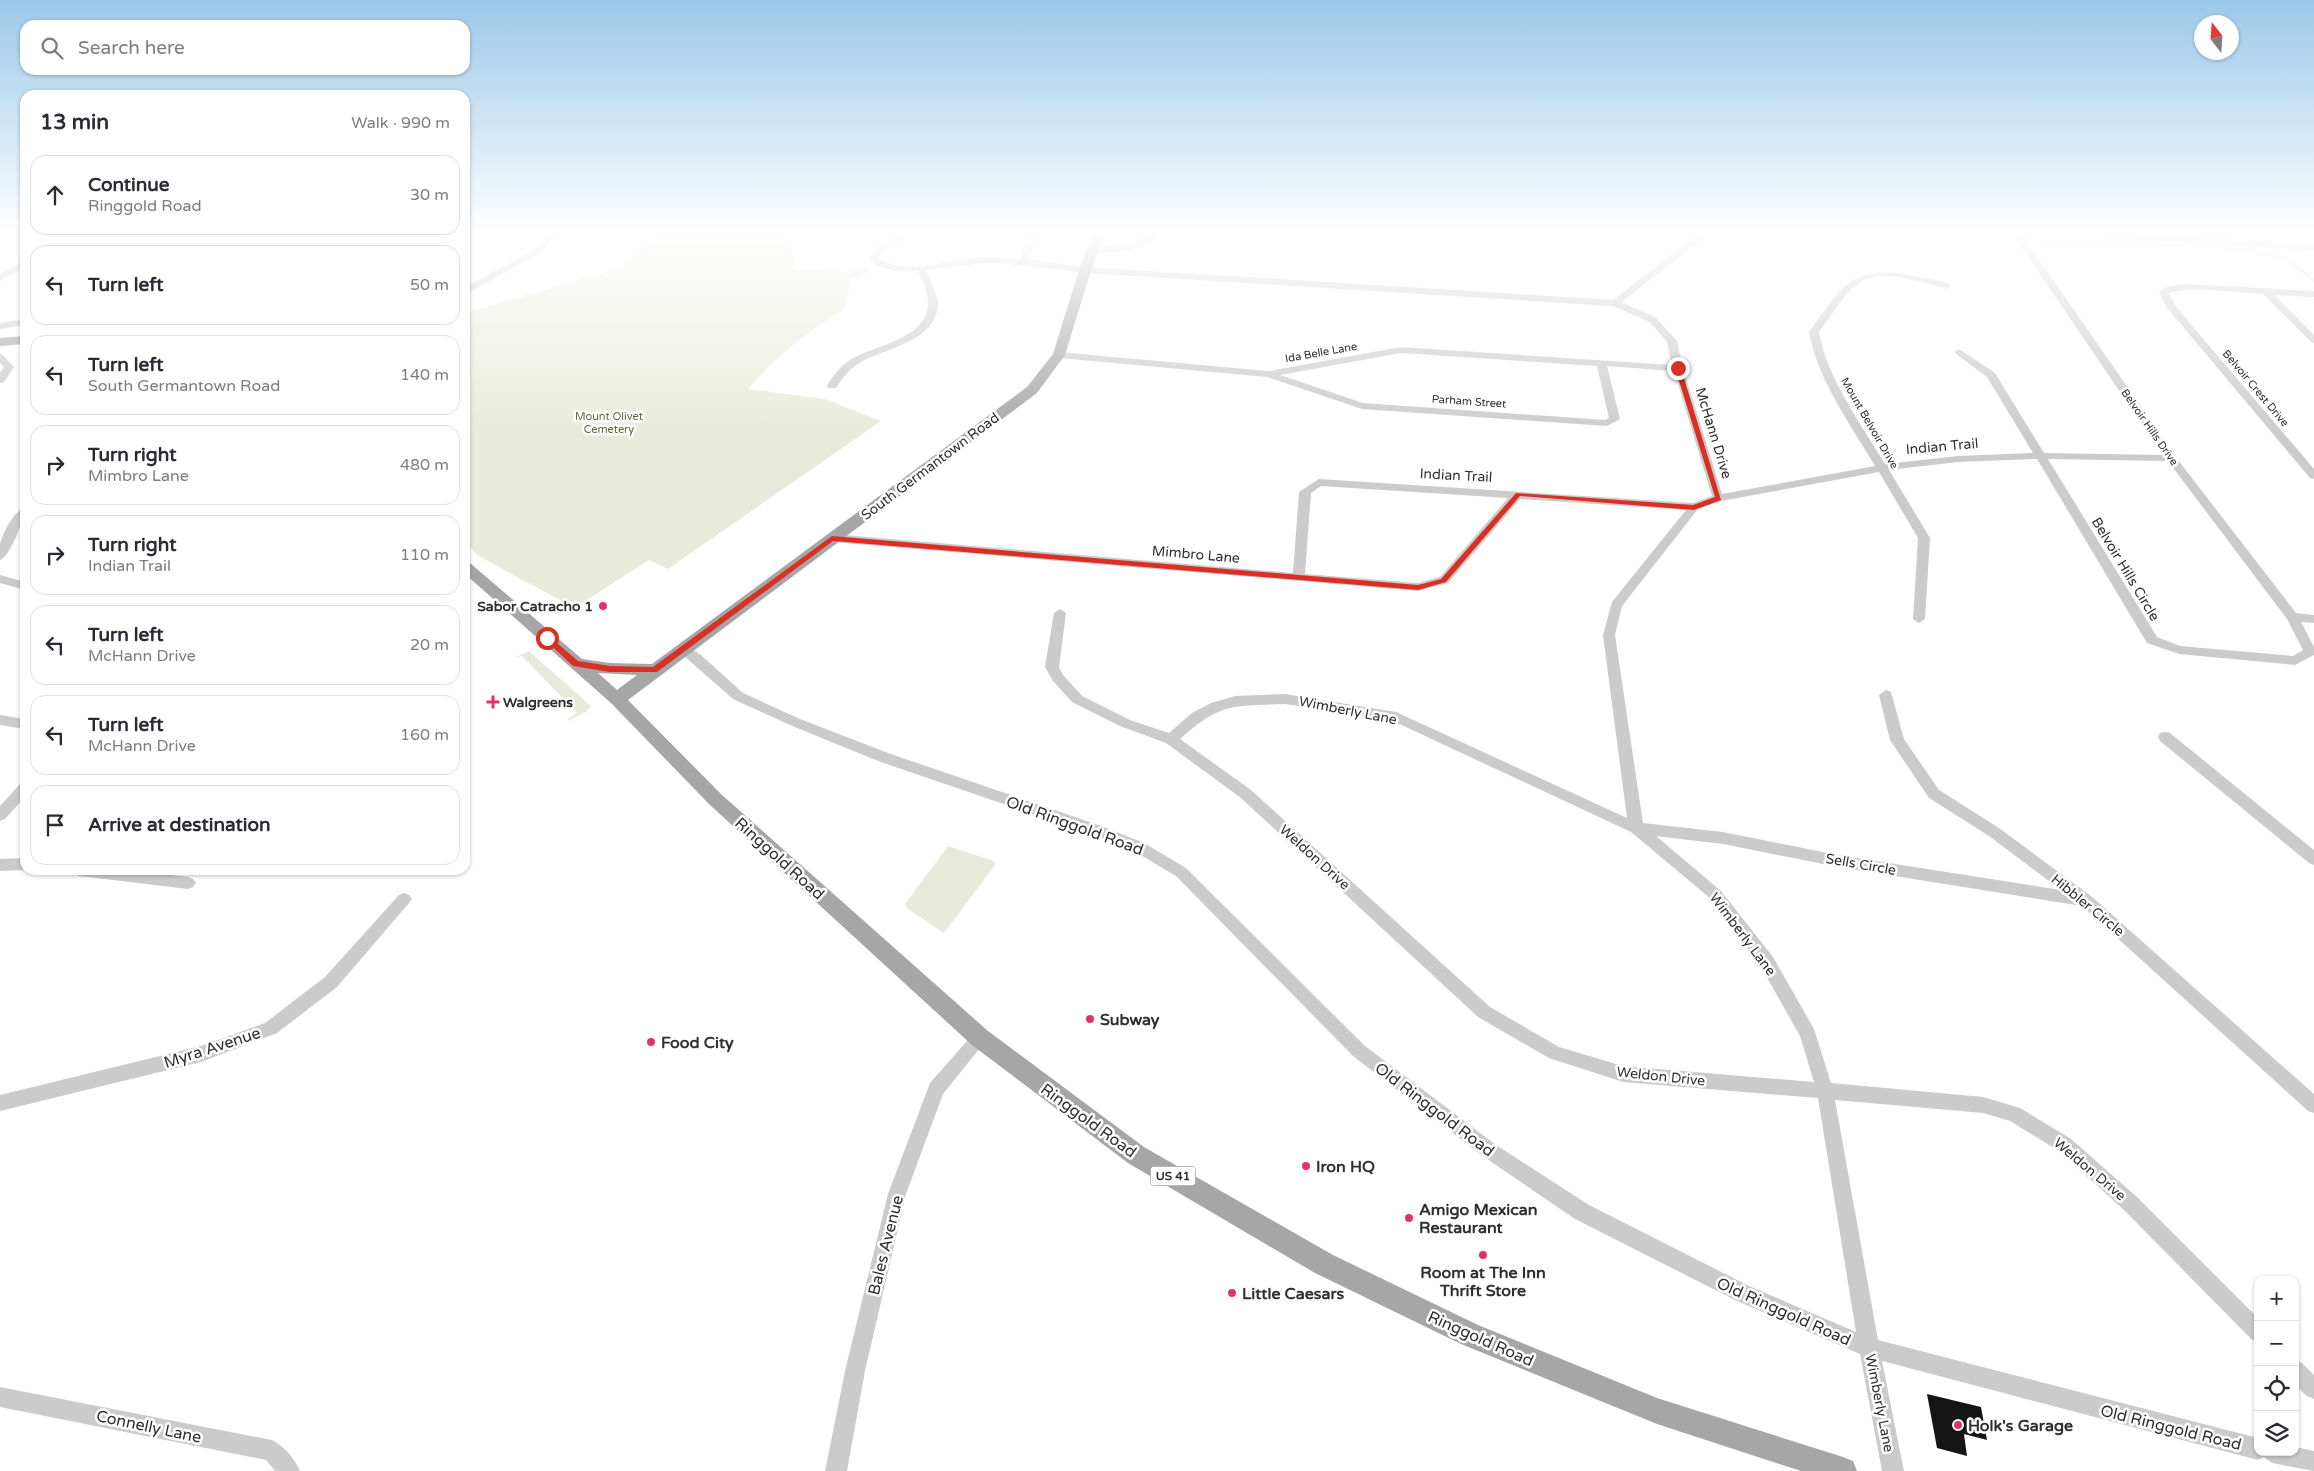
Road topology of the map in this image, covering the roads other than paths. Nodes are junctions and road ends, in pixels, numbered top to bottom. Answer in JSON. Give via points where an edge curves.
{"nodes":[{"id":1,"x":932,"y":301,"type":"edge"},
{"id":2,"x":1076,"y":301,"type":"edge"},
{"id":3,"x":1577,"y":301,"type":"edge"},
{"id":4,"x":1618,"y":301,"type":"edge"},
{"id":5,"x":1840,"y":301,"type":"edge"},
{"id":6,"x":2062,"y":301,"type":"edge"},
{"id":7,"x":2168,"y":301,"type":"edge"},
{"id":8,"x":2275,"y":301,"type":"edge"},
{"id":9,"x":1615,"y":303,"type":"junction"},
{"id":10,"x":20,"y":323,"type":"edge"},
{"id":11,"x":0,"y":326,"type":"edge"},
{"id":12,"x":20,"y":340,"type":"edge"},
{"id":13,"x":2314,"y":340,"type":"edge"},
{"id":14,"x":0,"y":342,"type":"edge"},
{"id":15,"x":1959,"y":352,"type":"dead end"},
{"id":16,"x":1059,"y":355,"type":"junction"},
{"id":17,"x":0,"y":357,"type":"edge"},
{"id":18,"x":1601,"y":363,"type":"junction"},
{"id":19,"x":1678,"y":368,"type":"junction"},
{"id":20,"x":1268,"y":374,"type":"junction"},
{"id":21,"x":0,"y":380,"type":"edge"},
{"id":22,"x":832,"y":386,"type":"dead end"},
{"id":23,"x":2039,"y":455,"type":"junction"},
{"id":24,"x":2171,"y":458,"type":"junction"},
{"id":25,"x":1881,"y":467,"type":"junction"},
{"id":26,"x":2314,"y":476,"type":"edge"},
{"id":27,"x":1518,"y":494,"type":"junction"},
{"id":28,"x":1718,"y":498,"type":"junction"},
{"id":29,"x":1694,"y":508,"type":"junction"},
{"id":30,"x":20,"y":517,"type":"edge"},
{"id":31,"x":832,"y":538,"type":"junction"},
{"id":32,"x":0,"y":556,"type":"edge"},
{"id":33,"x":470,"y":570,"type":"edge"},
{"id":34,"x":1300,"y":578,"type":"junction"},
{"id":35,"x":0,"y":579,"type":"edge"},
{"id":36,"x":20,"y":585,"type":"edge"},
{"id":37,"x":1060,"y":613,"type":"dead end"},
{"id":38,"x":2292,"y":617,"type":"junction"},
{"id":39,"x":1919,"y":619,"type":"dead end"},
{"id":40,"x":2314,"y":619,"type":"edge"},
{"id":41,"x":682,"y":649,"type":"junction"},
{"id":42,"x":576,"y":664,"type":"junction"},
{"id":43,"x":654,"y":670,"type":"junction"},
{"id":44,"x":1886,"y":695,"type":"dead end"},
{"id":45,"x":617,"y":699,"type":"junction"},
{"id":46,"x":0,"y":720,"type":"edge"},
{"id":47,"x":20,"y":723,"type":"edge"},
{"id":48,"x":1171,"y":738,"type":"junction"},
{"id":49,"x":2165,"y":738,"type":"dead end"},
{"id":50,"x":20,"y":793,"type":"edge"},
{"id":51,"x":0,"y":815,"type":"edge"},
{"id":52,"x":1636,"y":828,"type":"junction"},
{"id":53,"x":2314,"y":859,"type":"edge"},
{"id":54,"x":20,"y":864,"type":"edge"},
{"id":55,"x":0,"y":865,"type":"edge"},
{"id":56,"x":121,"y":875,"type":"edge"},
{"id":57,"x":188,"y":883,"type":"dead end"},
{"id":58,"x":404,"y":899,"type":"dead end"},
{"id":59,"x":2086,"y":900,"type":"junction"},
{"id":60,"x":980,"y":1038,"type":"junction"},
{"id":61,"x":1825,"y":1091,"type":"junction"},
{"id":62,"x":0,"y":1102,"type":"edge"},
{"id":63,"x":2314,"y":1105,"type":"edge"},
{"id":64,"x":2254,"y":1328,"type":"edge"},
{"id":65,"x":1869,"y":1348,"type":"junction"},
{"id":66,"x":2299,"y":1374,"type":"edge"},
{"id":67,"x":2314,"y":1389,"type":"edge"},
{"id":68,"x":3,"y":1400,"type":"edge"},
{"id":69,"x":2254,"y":1448,"type":"edge"},
{"id":70,"x":2289,"y":1456,"type":"edge"},
{"id":71,"x":2314,"y":1462,"type":"edge"},
{"id":72,"x":289,"y":1471,"type":"edge"},
{"id":73,"x":836,"y":1471,"type":"edge"},
{"id":74,"x":1843,"y":1471,"type":"edge"},
{"id":75,"x":1893,"y":1471,"type":"edge"}],
"edges":[{"from":1,"to":22,"type":"street","via":[[932,312],[925,326],[848,366],[835,378]]},
{"from":2,"to":16,"type":"main road","name":"South Germantown Road"},
{"from":3,"to":9,"type":"street"},
{"from":4,"to":9,"type":"street"},
{"from":5,"to":25,"type":"street","name":"Mount Belvoir Drive","via":[[1814,332],[1816,343],[1838,396]]},
{"from":6,"to":24,"type":"street","name":"Belvoir Hills Drive"},
{"from":7,"to":26,"type":"street","name":"Belvoir Crest Drive"},
{"from":8,"to":13,"type":"street"},
{"from":9,"to":19,"type":"street","name":"McHann Drive","via":[[1653,320],[1672,341]]},
{"from":10,"to":11,"type":"street"},
{"from":12,"to":14,"type":"main road"},
{"from":15,"to":23,"type":"street","name":"Belvoir Hills Circle","via":[[1991,375]]},
{"from":16,"to":20,"type":"street","name":"Ida Belle Lane"},
{"from":16,"to":31,"type":"main road","name":"South Germantown Road","via":[[1032,390]]},
{"from":17,"to":21,"type":"street","via":[[9,367]]},
{"from":18,"to":19,"type":"street","name":"Ida Belle Lane"},
{"from":18,"to":20,"type":"street","name":"Ida Belle Lane","via":[[1401,350]]},
{"from":18,"to":20,"type":"street","name":"Parham Street","via":[[1615,419],[1607,423],[1362,406]]},
{"from":19,"to":28,"type":"street","name":"McHann Drive"},
{"from":23,"to":24,"type":"street","name":"Indian Trail"},
{"from":23,"to":25,"type":"street","name":"Indian Trail"},
{"from":23,"to":38,"type":"street","name":"Belvoir Hills Circle","via":[[2152,640],[2179,650],[2295,662],[2310,652]]},
{"from":24,"to":38,"type":"street","name":"Belvoir Hills Drive"},
{"from":25,"to":28,"type":"street","name":"Indian Trail"},
{"from":25,"to":39,"type":"street","name":"Mount Belvoir Drive","via":[[1924,538]]},
{"from":27,"to":29,"type":"street","name":"Indian Trail"},
{"from":27,"to":34,"type":"street","name":"Mimbro Lane","via":[[1444,580],[1418,588]]},
{"from":27,"to":34,"type":"street","name":"Indian Trail","via":[[1319,482],[1305,492]]},
{"from":28,"to":29,"type":"street","name":"McHann Drive"},
{"from":29,"to":52,"type":"street","name":"McHann Drive","via":[[1616,605],[1609,635]]},
{"from":30,"to":32,"type":"street"},
{"from":31,"to":34,"type":"street","name":"Mimbro Lane"},
{"from":31,"to":41,"type":"main road","name":"South Germantown Road"},
{"from":33,"to":42,"type":"main road","name":"Ringgold Road","number":"US 41"},
{"from":35,"to":36,"type":"street"},
{"from":37,"to":48,"type":"street","name":"Weldon Drive","via":[[1052,667],[1058,678],[1077,699],[1125,723]]},
{"from":38,"to":40,"type":"street"},
{"from":41,"to":43,"type":"main road","name":"South Germantown Road"},
{"from":41,"to":65,"type":"street","name":"Old Ringgold Road","via":[[738,696],[795,722],[883,757],[1100,831],[1160,858],[1181,872],[1358,1051],[1531,1180],[1632,1239],[1742,1293]]},
{"from":42,"to":43,"type":"main road"},
{"from":42,"to":45,"type":"main road","name":"Ringgold Road","number":"US 41"},
{"from":43,"to":45,"type":"main road","name":"South Germantown Road"},
{"from":44,"to":59,"type":"street","name":"Hibbler Circle","via":[[1897,740],[1934,794],[1994,832]]},
{"from":45,"to":60,"type":"main road","name":"Ringgold Road","number":"US 41","via":[[715,799]]},
{"from":46,"to":47,"type":"street"},
{"from":48,"to":52,"type":"street","name":"Wimberly Lane","via":[[1197,716],[1235,701],[1285,699],[1396,717]]},
{"from":48,"to":61,"type":"street","name":"Weldon Drive","via":[[1246,794],[1484,1012],[1555,1053],[1623,1074]]},
{"from":49,"to":53,"type":"street"},
{"from":50,"to":51,"type":"street"},
{"from":52,"to":59,"type":"street","name":"Sells Circle","via":[[1723,838]]},
{"from":52,"to":61,"type":"street","name":"Wimberly Lane","via":[[1716,895],[1768,962],[1808,1034]]},
{"from":54,"to":55,"type":"street"},
{"from":56,"to":57,"type":"street"},
{"from":58,"to":62,"type":"street","name":"Myra Avenue","via":[[332,982],[271,1028],[201,1054]]},
{"from":59,"to":63,"type":"street","name":"Hibbler Circle"},
{"from":60,"to":73,"type":"street","name":"Bales Avenue","via":[[936,1089],[897,1194],[855,1371]]},
{"from":60,"to":74,"type":"main road","name":"Ringgold Road","number":"US 41","via":[[1136,1155],[1324,1264],[1470,1335],[1657,1411]]},
{"from":61,"to":64,"type":"street","name":"Weldon Drive","via":[[1983,1105],[2021,1118],[2065,1145],[2124,1198]]},
{"from":61,"to":65,"type":"street","name":"Wimberly Lane"},
{"from":65,"to":69,"type":"street","name":"Old Ringgold Road"},
{"from":65,"to":75,"type":"street","name":"Wimberly Lane"},
{"from":66,"to":67,"type":"street"},
{"from":68,"to":72,"type":"street","name":"Connelly Lane","via":[[272,1451]]},
{"from":70,"to":71,"type":"street"}]}
